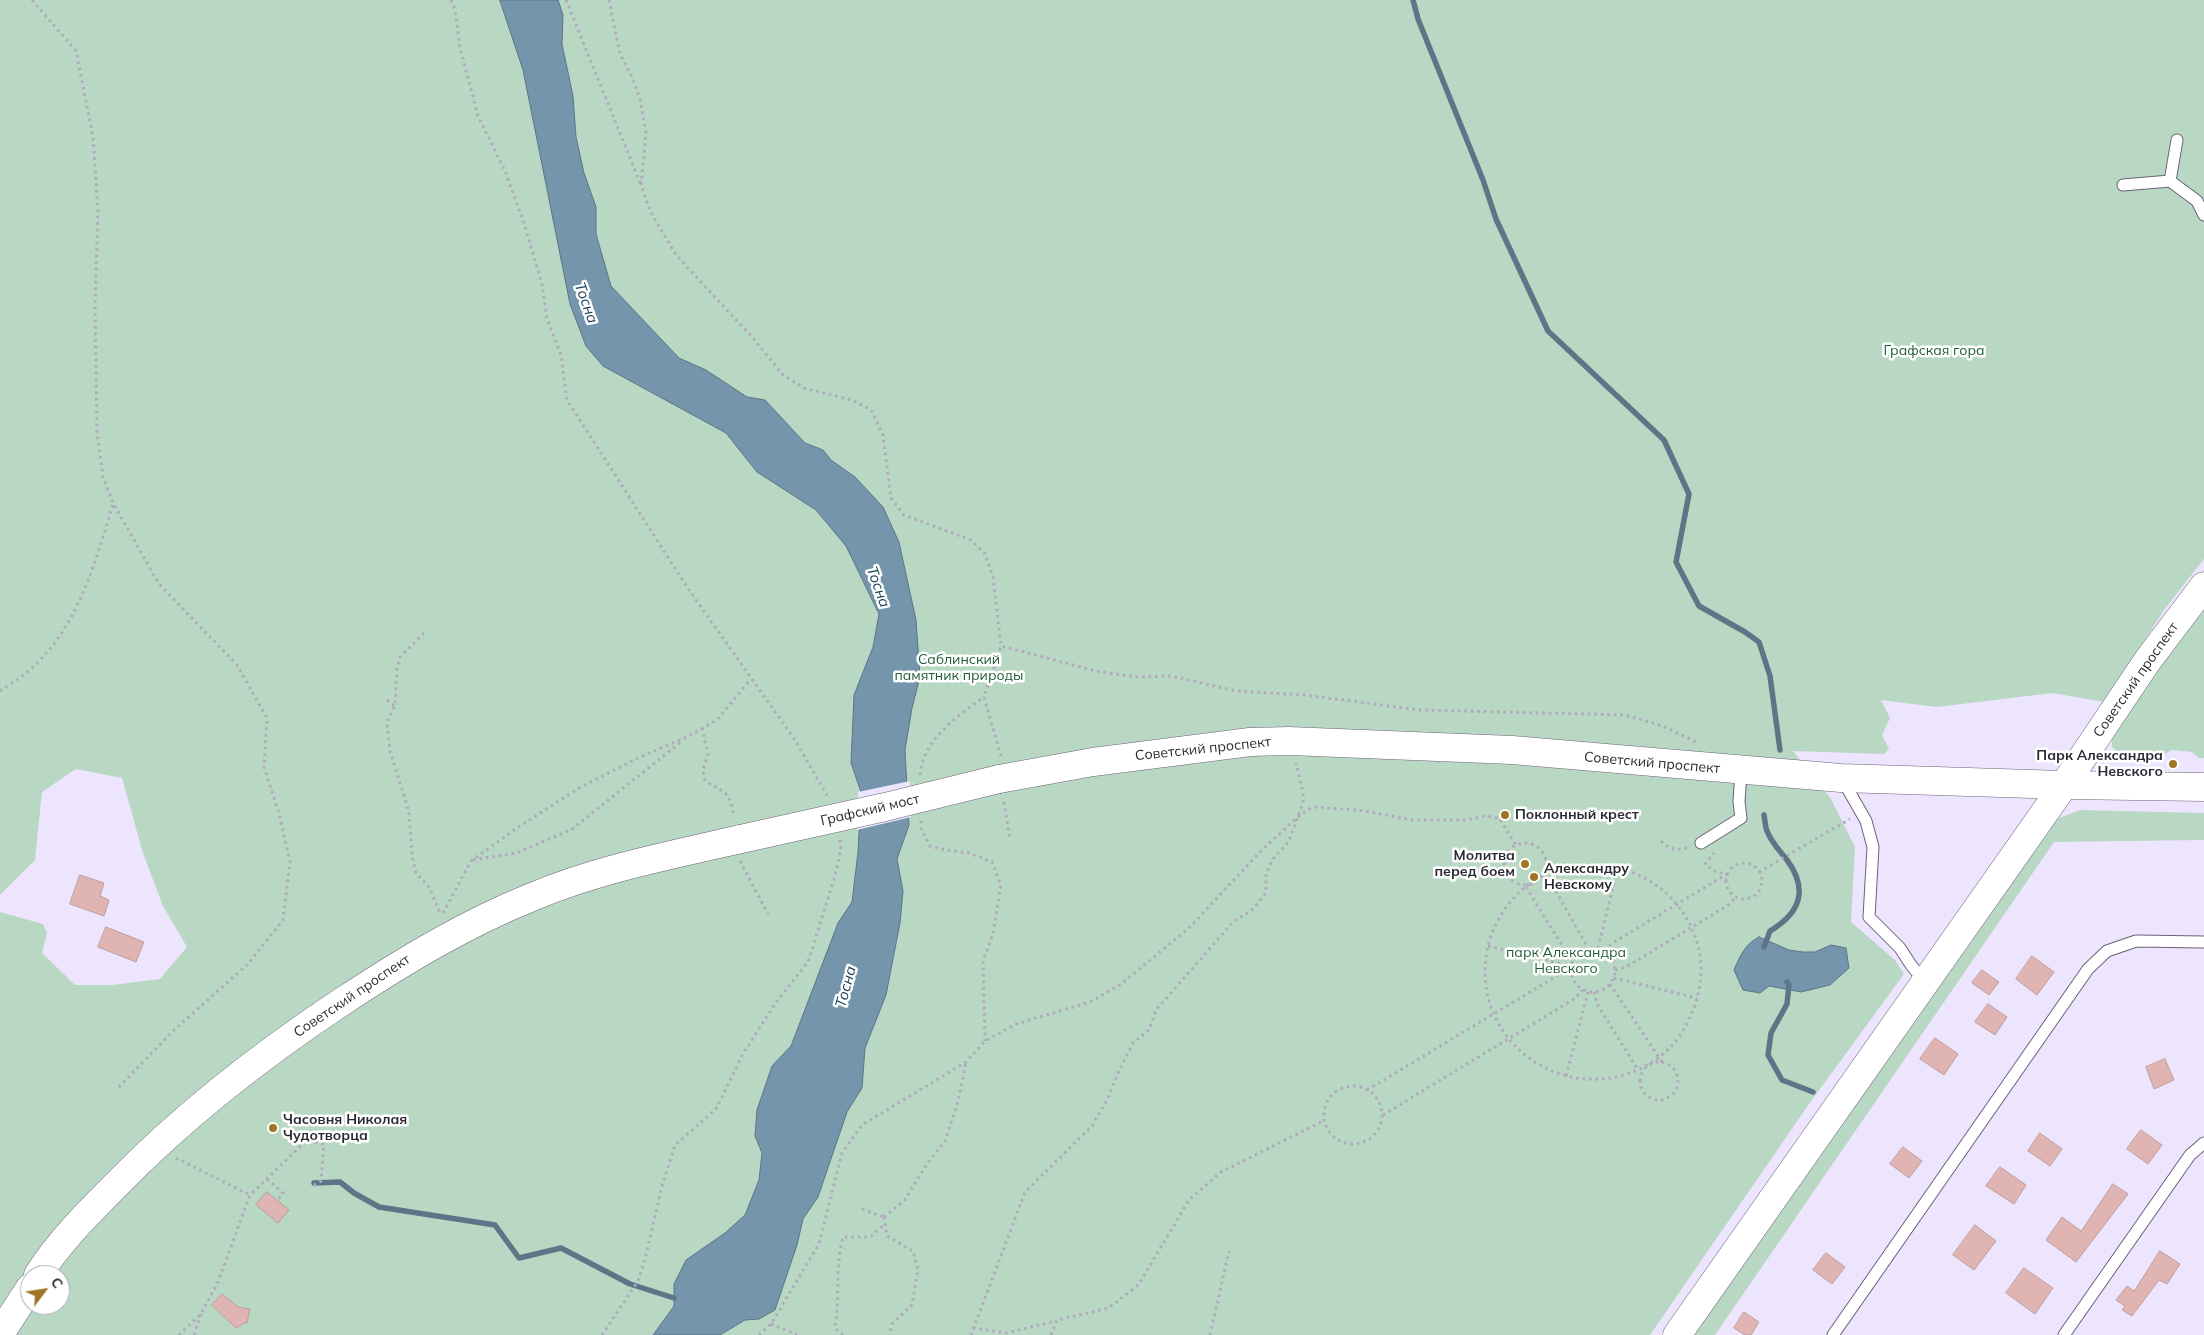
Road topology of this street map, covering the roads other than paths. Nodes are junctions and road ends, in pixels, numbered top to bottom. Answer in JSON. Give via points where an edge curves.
{"nodes":[{"id":1,"x":2176,"y":140,"type":"dead end"},
{"id":2,"x":2170,"y":180,"type":"junction"},
{"id":3,"x":2123,"y":185,"type":"dead end"},
{"id":4,"x":2204,"y":215,"type":"edge"},
{"id":5,"x":2204,"y":586,"type":"edge"},
{"id":6,"x":1741,"y":771,"type":"junction"},
{"id":7,"x":1841,"y":778,"type":"junction"},
{"id":8,"x":1002,"y":782,"type":"joint"},
{"id":9,"x":2064,"y":785,"type":"junction"},
{"id":10,"x":2204,"y":787,"type":"edge"},
{"id":11,"x":737,"y":839,"type":"joint"},
{"id":12,"x":1701,"y":843,"type":"road end"},
{"id":13,"x":2204,"y":942,"type":"edge"},
{"id":14,"x":1924,"y":981,"type":"junction"},
{"id":15,"x":2204,"y":1143,"type":"edge"},
{"id":16,"x":46,"y":1265,"type":"edge"},
{"id":17,"x":20,"y":1303,"type":"edge"},
{"id":18,"x":0,"y":1334,"type":"edge"},
{"id":19,"x":1677,"y":1335,"type":"edge"},
{"id":20,"x":1833,"y":1335,"type":"edge"},
{"id":21,"x":2064,"y":1335,"type":"edge"}],
"edges":[{"from":1,"to":2,"type":"lane"},
{"from":2,"to":3,"type":"lane"},
{"from":2,"to":4,"type":"lane","via":[[2197,201]]},
{"from":5,"to":9,"type":"main road","name":"Советский проспект","via":[[2148,660]]},
{"from":6,"to":7,"type":"main road","name":"Советский проспект"},
{"from":6,"to":8,"type":"main road","name":"Советский проспект","via":[[1512,750],[1260,742],[1093,762]]},
{"from":6,"to":12,"type":"lane","via":[[1741,818]]},
{"from":7,"to":9,"type":"main road","name":"Советский проспект"},
{"from":7,"to":14,"type":"lane","via":[[1866,821],[1873,847],[1869,917],[1900,948]]},
{"from":8,"to":11,"type":"main road","name":"Графский мост","bridge":true},
{"from":9,"to":10,"type":"main road"},
{"from":9,"to":14,"type":"main road"},
{"from":11,"to":16,"type":"main road","name":"Советский проспект","via":[[563,886],[450,935],[402,963],[223,1086],[154,1146],[72,1232]]},
{"from":13,"to":20,"type":"lane","via":[[2136,941],[2107,951],[2088,969]]},
{"from":14,"to":19,"type":"main road"},
{"from":15,"to":21,"type":"lane","via":[[2190,1155]]},
{"from":17,"to":18,"type":"main road"}]}
